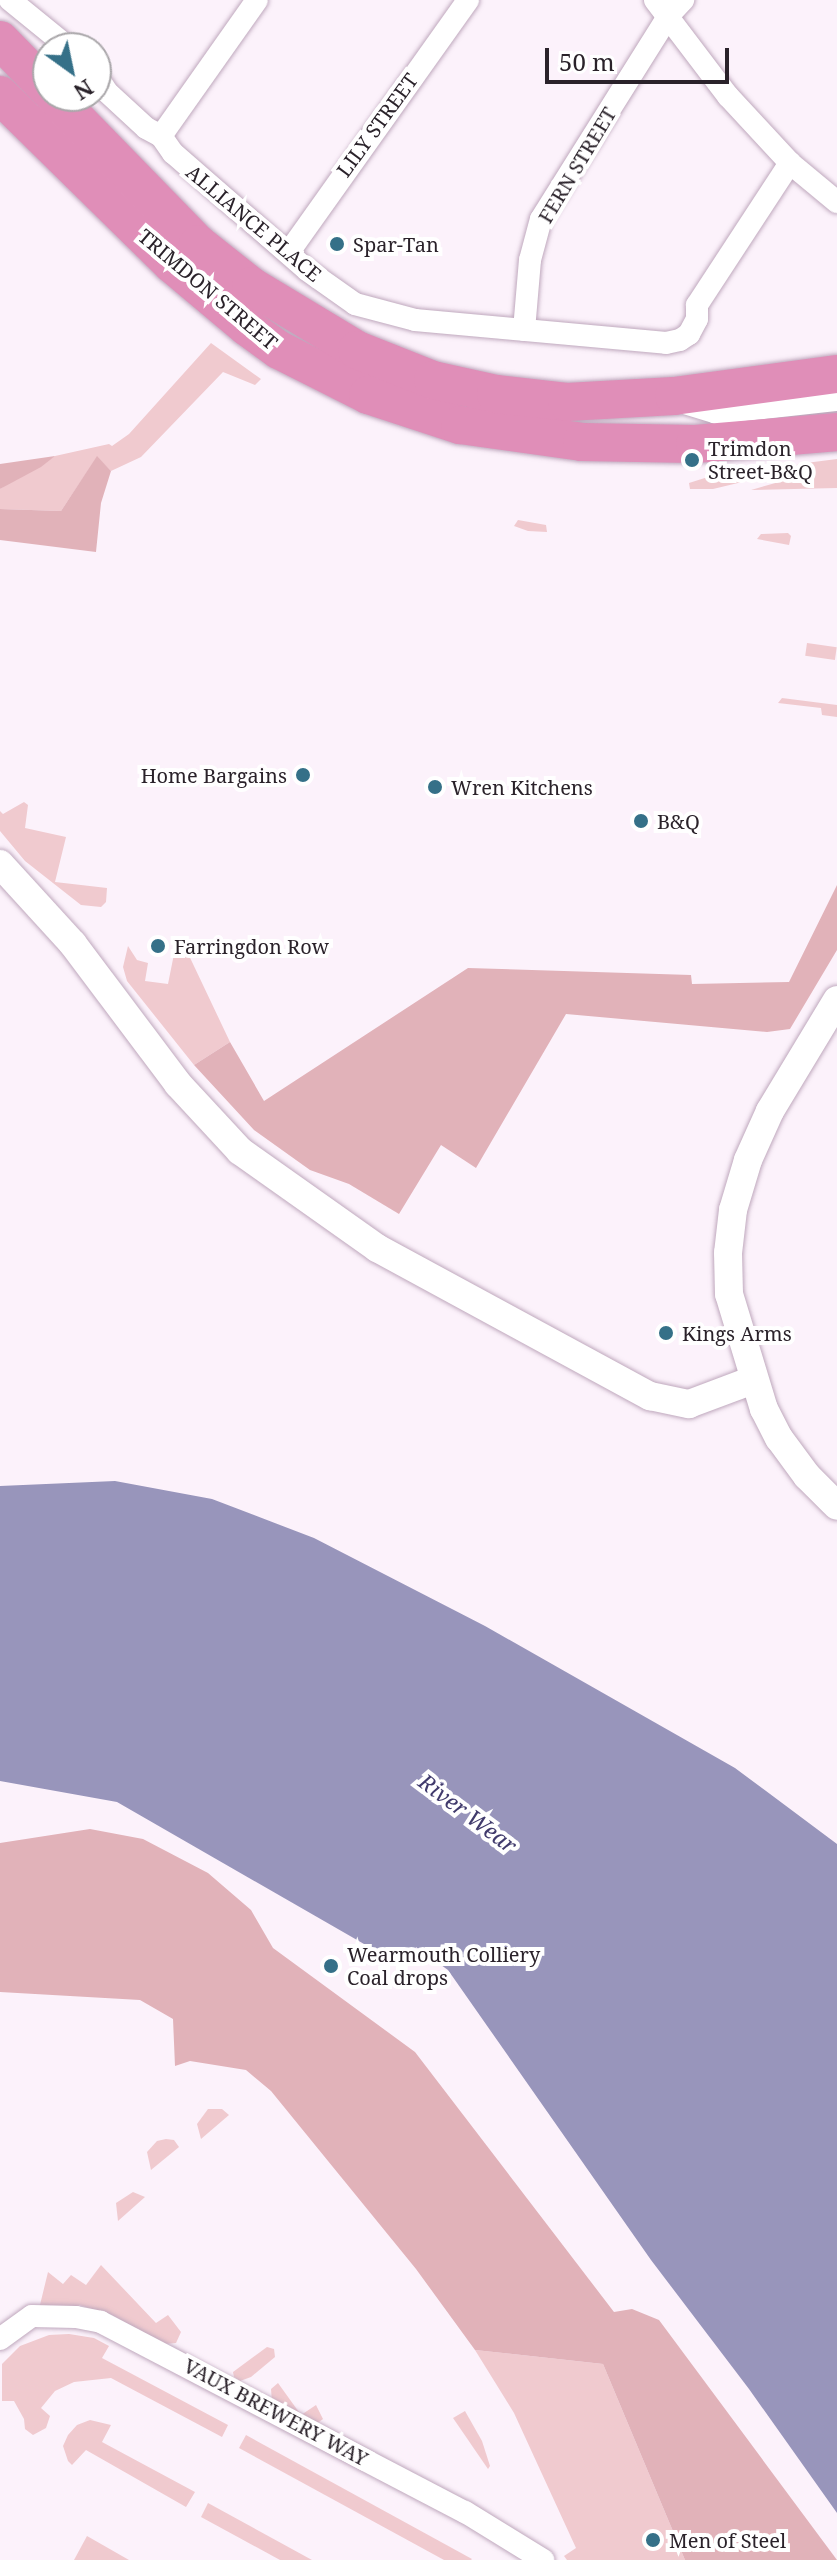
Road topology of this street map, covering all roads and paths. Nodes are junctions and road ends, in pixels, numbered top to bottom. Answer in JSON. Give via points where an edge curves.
{"nodes":[{"id":1,"x":10,"y":0,"type":"edge"},
{"id":2,"x":257,"y":0,"type":"edge"},
{"id":3,"x":468,"y":0,"type":"edge"},
{"id":4,"x":669,"y":5,"type":"edge"},
{"id":5,"x":23,"y":19,"type":"edge"},
{"id":6,"x":44,"y":32,"type":"edge"},
{"id":7,"x":32,"y":44,"type":"edge"},
{"id":8,"x":0,"y":95,"type":"edge"},
{"id":9,"x":112,"y":97,"type":"edge"},
{"id":10,"x":70,"y":112,"type":"edge"},
{"id":11,"x":161,"y":136,"type":"junction"},
{"id":12,"x":790,"y":163,"type":"junction"},
{"id":13,"x":837,"y":202,"type":"edge"},
{"id":14,"x":289,"y":252,"type":"junction"},
{"id":15,"x":524,"y":330,"type":"junction"},
{"id":16,"x":837,"y":374,"type":"edge"},
{"id":17,"x":674,"y":396,"type":"junction"},
{"id":18,"x":837,"y":397,"type":"edge"},
{"id":19,"x":837,"y":432,"type":"edge"},
{"id":20,"x":0,"y":864,"type":"edge"},
{"id":21,"x":837,"y":1000,"type":"edge"},
{"id":22,"x":753,"y":1380,"type":"junction"},
{"id":23,"x":837,"y":1506,"type":"edge"},
{"id":24,"x":0,"y":2339,"type":"edge"},
{"id":25,"x":543,"y":2560,"type":"edge"}],
"edges":[{"from":1,"to":5,"type":"street"},
{"from":2,"to":11,"type":"street"},
{"from":3,"to":14,"type":"street","name":"LILY STREET"},
{"from":4,"to":12,"type":"street","via":[[728,96]]},
{"from":4,"to":15,"type":"street","name":"FERN STREET","via":[[541,219],[530,260]]},
{"from":5,"to":6,"type":"street"},
{"from":5,"to":7,"type":"highway"},
{"from":8,"to":19,"type":"highway","name":"TRIMDON STREET","via":[[172,264],[247,327],[292,357],[368,395],[460,425],[582,442],[695,444]]},
{"from":9,"to":11,"type":"street","name":"ALLIANCE PLACE"},
{"from":10,"to":17,"type":"highway","name":"TRIMDON STREET","via":[[198,244],[261,293],[357,350],[433,380],[496,394],[567,402]]},
{"from":11,"to":14,"type":"street","name":"ALLIANCE PLACE","via":[[269,240]]},
{"from":12,"to":13,"type":"street"},
{"from":12,"to":15,"type":"street","name":"ALLIANCE PLACE","via":[[697,305],[689,334],[680,340]]},
{"from":14,"to":15,"type":"street","name":"ALLIANCE PLACE","via":[[355,304],[386,315]]},
{"from":16,"to":17,"type":"highway","name":"TRIMDON STREET"},
{"from":17,"to":18,"type":"street","via":[[717,410]]},
{"from":20,"to":22,"type":"street","via":[[73,944],[178,1084],[240,1151],[377,1248],[650,1396],[689,1404]]},
{"from":21,"to":22,"type":"street","via":[[770,1111],[733,1210],[729,1294]]},
{"from":22,"to":23,"type":"street","via":[[779,1438]]},
{"from":24,"to":25,"type":"street","name":"VAUX BREWERY WAY","via":[[32,2316],[101,2322],[465,2512]]}]}
